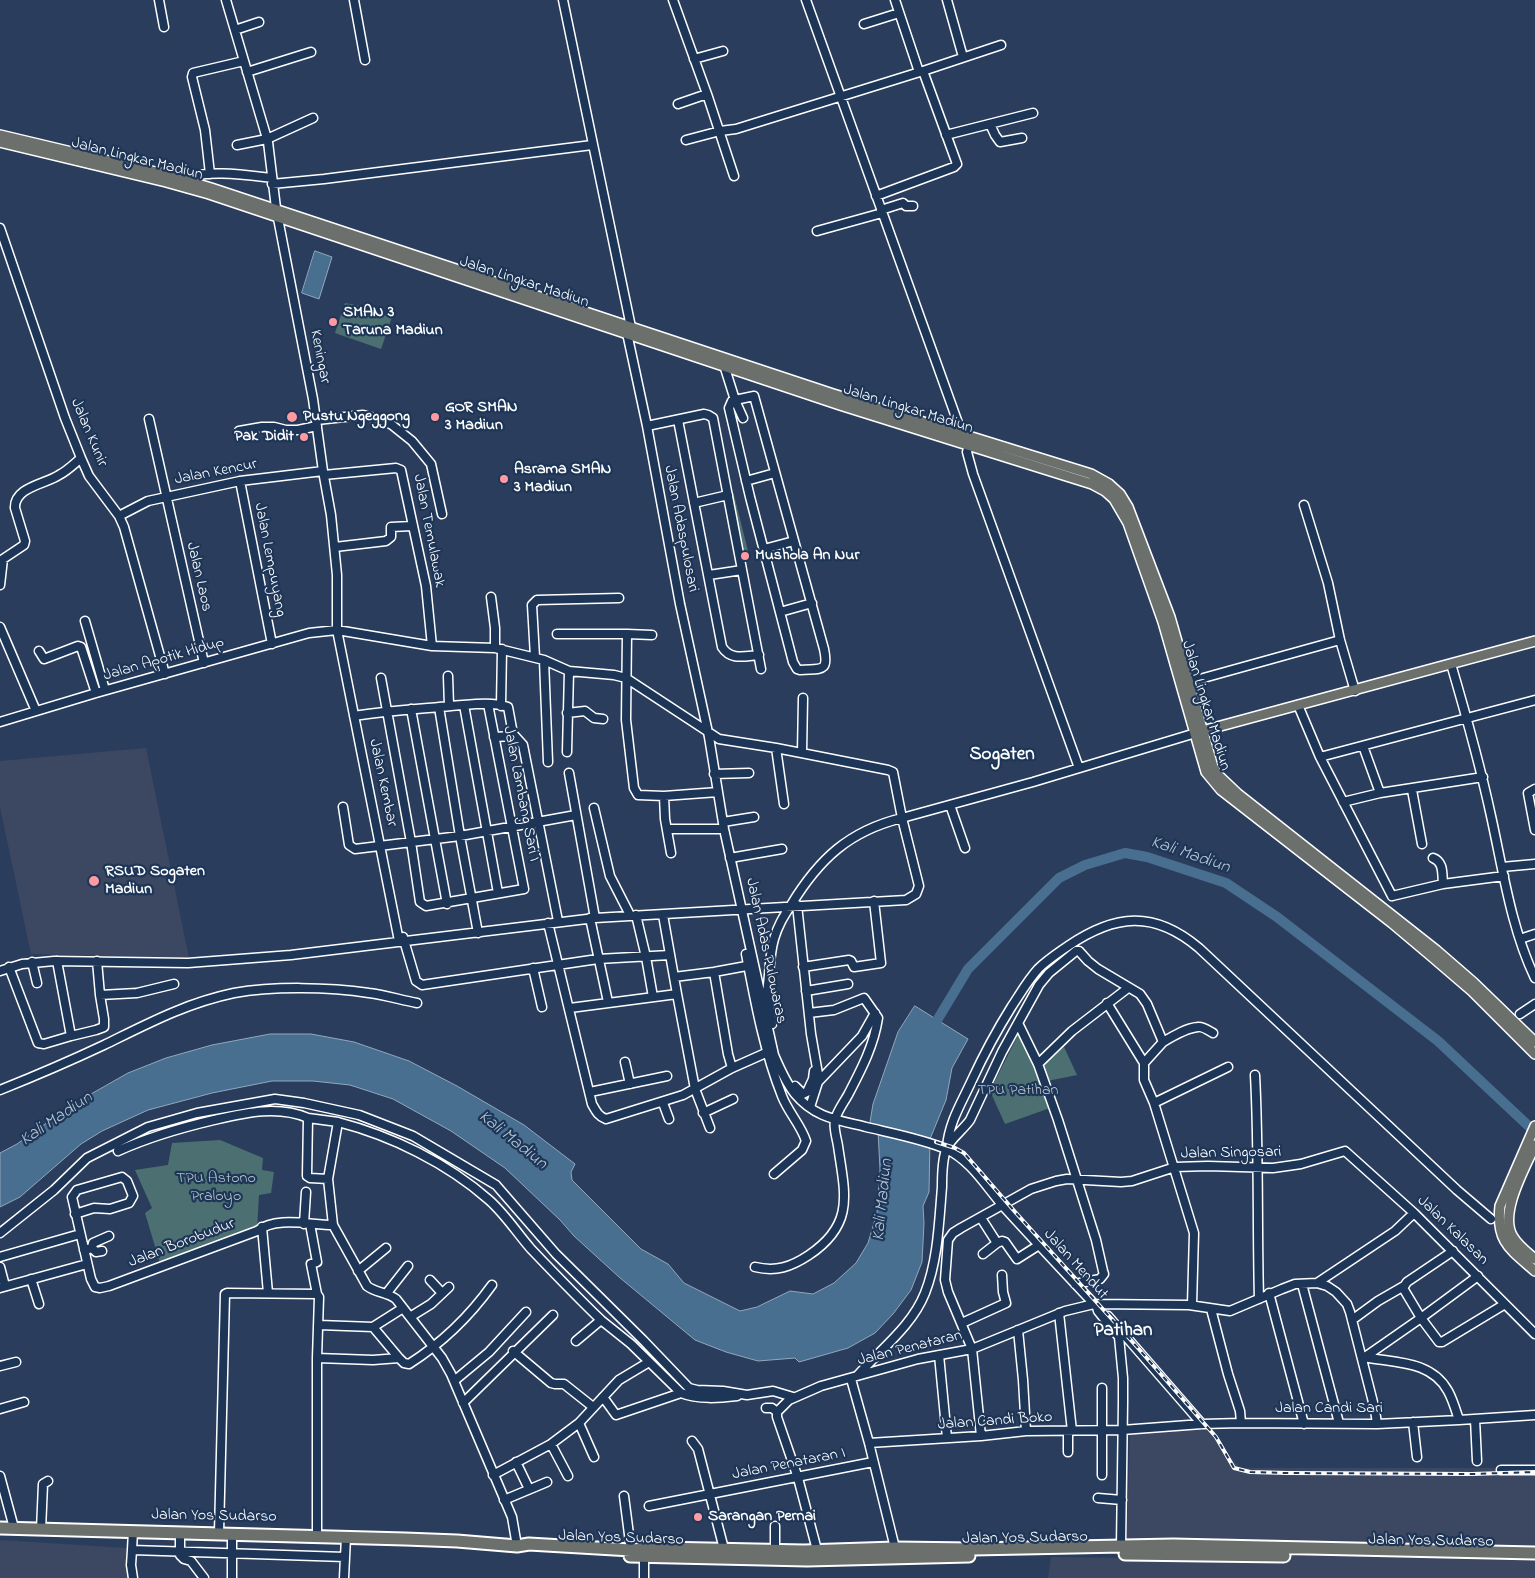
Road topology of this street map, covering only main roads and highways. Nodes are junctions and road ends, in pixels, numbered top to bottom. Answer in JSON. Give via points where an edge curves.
{"nodes":[{"id":1,"x":0,"y":135,"type":"edge"},
{"id":2,"x":0,"y":142,"type":"edge"},
{"id":3,"x":182,"y":183,"type":"junction"},
{"id":4,"x":629,"y":330,"type":"junction"},
{"id":5,"x":863,"y":408,"type":"junction"},
{"id":6,"x":1535,"y":641,"type":"edge"},
{"id":7,"x":1199,"y":732,"type":"junction"},
{"id":8,"x":1402,"y":927,"type":"junction"},
{"id":9,"x":1535,"y":1042,"type":"edge"},
{"id":10,"x":1535,"y":1054,"type":"edge"},
{"id":11,"x":1535,"y":1126,"type":"edge"},
{"id":12,"x":1535,"y":1145,"type":"edge"},
{"id":13,"x":1512,"y":1191,"type":"junction"},
{"id":14,"x":1535,"y":1259,"type":"edge"},
{"id":15,"x":1535,"y":1271,"type":"edge"},
{"id":16,"x":0,"y":1528,"type":"edge"},
{"id":17,"x":517,"y":1546,"type":"junction"},
{"id":18,"x":974,"y":1552,"type":"junction"},
{"id":19,"x":660,"y":1553,"type":"junction"},
{"id":20,"x":1535,"y":1553,"type":"edge"},
{"id":21,"x":1535,"y":1560,"type":"edge"}],
"edges":[{"from":1,"to":3,"type":"main road","name":"Jalan Lingkar Madiun"},
{"from":2,"to":3,"type":"main road","name":"Jalan Lingkar Madiun"},
{"from":3,"to":4,"type":"main road","name":"Jalan Lingkar Madiun"},
{"from":4,"to":5,"type":"main road","name":"Jalan Lingkar Madiun"},
{"from":4,"to":5,"type":"main road","name":"Jalan Lingkar Madiun","via":[[724,366]]},
{"from":5,"to":7,"type":"main road","name":"Jalan Lingkar Madiun","via":[[1092,484],[1114,499],[1128,523]]},
{"from":5,"to":7,"type":"main road","name":"Jalan Lingkar Madiun","via":[[962,434],[1091,474],[1120,494],[1134,519],[1163,599],[1189,682]]},
{"from":6,"to":7,"type":"main road"},
{"from":7,"to":8,"type":"main road","name":"Jalan Lingkar Madiun","via":[[1213,767],[1225,783],[1386,909]]},
{"from":7,"to":8,"type":"main road","name":"Jalan Lingkar Madiun","via":[[1206,772],[1221,790]]},
{"from":8,"to":9,"type":"main road","name":"Jalan Lingkar Madiun","via":[[1474,983]]},
{"from":8,"to":10,"type":"main road","name":"Jalan Lingkar Madiun","via":[[1472,990]]},
{"from":11,"to":13,"type":"main road"},
{"from":12,"to":13,"type":"main road"},
{"from":13,"to":14,"type":"main road","via":[[1509,1210],[1512,1237]]},
{"from":13,"to":15,"type":"main road","via":[[1500,1206],[1500,1230],[1504,1242]]},
{"from":16,"to":17,"type":"highway","name":"Jalan Yos Sudarso","via":[[232,1533]]},
{"from":17,"to":19,"type":"highway","name":"Jalan Yos Sudarso","via":[[529,1544]]},
{"from":17,"to":19,"type":"highway","name":"Jalan Yos Sudarso","via":[[531,1552],[644,1557]]},
{"from":18,"to":19,"type":"highway","name":"Jalan Yos Sudarso","via":[[895,1548],[724,1549]]},
{"from":18,"to":19,"type":"highway","name":"Jalan Yos Sudarso","via":[[806,1560]]},
{"from":18,"to":20,"type":"highway","name":"Jalan Yos Sudarso","via":[[1173,1545]]},
{"from":18,"to":21,"type":"highway","name":"Jalan Yos Sudarso"}]}
